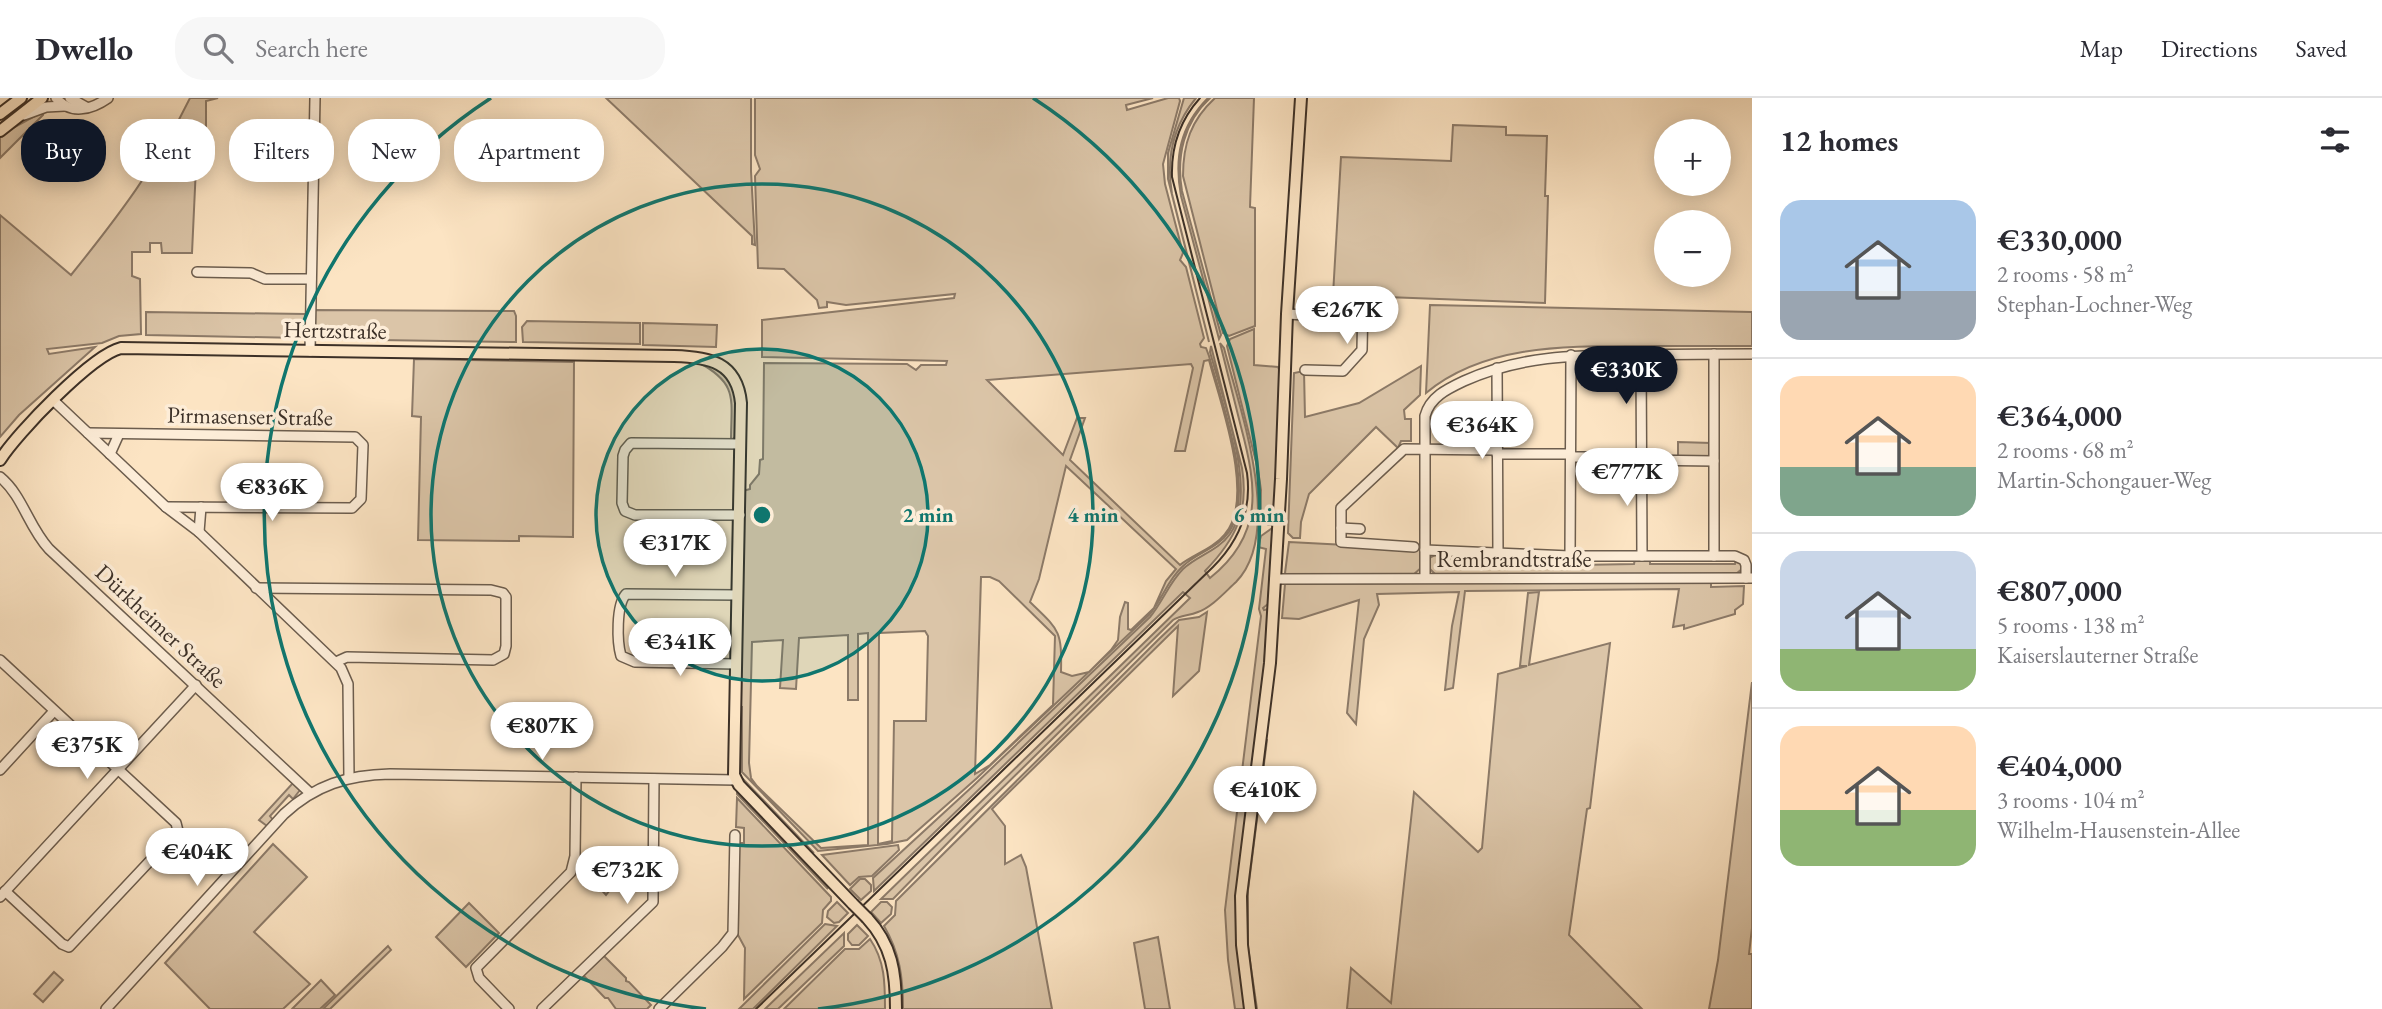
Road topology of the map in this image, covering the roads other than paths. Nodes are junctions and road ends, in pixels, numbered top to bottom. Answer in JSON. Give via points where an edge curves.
{"nodes":[{"id":1,"x":21,"y":98,"type":"edge"},
{"id":2,"x":43,"y":98,"type":"edge"},
{"id":3,"x":55,"y":98,"type":"edge"},
{"id":4,"x":108,"y":98,"type":"edge"},
{"id":5,"x":315,"y":98,"type":"edge"},
{"id":6,"x":1301,"y":98,"type":"edge"},
{"id":7,"x":67,"y":102,"type":"edge"},
{"id":8,"x":0,"y":114,"type":"edge"},
{"id":9,"x":16,"y":118,"type":"junction"},
{"id":10,"x":0,"y":131,"type":"edge"},
{"id":11,"x":197,"y":272,"type":"dead end"},
{"id":12,"x":311,"y":279,"type":"junction"},
{"id":13,"x":1287,"y":314,"type":"junction"},
{"id":14,"x":310,"y":351,"type":"junction"},
{"id":15,"x":1641,"y":354,"type":"junction"},
{"id":16,"x":1714,"y":354,"type":"junction"},
{"id":17,"x":1752,"y":354,"type":"edge"},
{"id":18,"x":1571,"y":355,"type":"junction"},
{"id":19,"x":1497,"y":368,"type":"junction"},
{"id":20,"x":1306,"y":370,"type":"dead end"},
{"id":21,"x":53,"y":400,"type":"junction"},
{"id":22,"x":88,"y":433,"type":"junction"},
{"id":23,"x":119,"y":433,"type":"junction"},
{"id":24,"x":740,"y":444,"type":"junction"},
{"id":25,"x":1424,"y":449,"type":"junction"},
{"id":26,"x":1497,"y":452,"type":"junction"},
{"id":27,"x":110,"y":454,"type":"junction"},
{"id":28,"x":1571,"y":456,"type":"junction"},
{"id":29,"x":1642,"y":459,"type":"junction"},
{"id":30,"x":0,"y":460,"type":"edge"},
{"id":31,"x":1714,"y":461,"type":"junction"},
{"id":32,"x":0,"y":477,"type":"edge"},
{"id":33,"x":166,"y":507,"type":"junction"},
{"id":34,"x":201,"y":507,"type":"junction"},
{"id":35,"x":740,"y":515,"type":"junction"},
{"id":36,"x":1341,"y":528,"type":"junction"},
{"id":37,"x":1360,"y":528,"type":"dead end"},
{"id":38,"x":199,"y":532,"type":"junction"},
{"id":39,"x":1414,"y":547,"type":"dead end"},
{"id":40,"x":1425,"y":550,"type":"junction"},
{"id":41,"x":1498,"y":554,"type":"junction"},
{"id":42,"x":1570,"y":556,"type":"junction"},
{"id":43,"x":1642,"y":556,"type":"junction"},
{"id":44,"x":1714,"y":556,"type":"junction"},
{"id":45,"x":1425,"y":578,"type":"junction"},
{"id":46,"x":1749,"y":578,"type":"edge"},
{"id":47,"x":1275,"y":579,"type":"junction"},
{"id":48,"x":281,"y":587,"type":"junction"},
{"id":49,"x":256,"y":588,"type":"junction"},
{"id":50,"x":737,"y":595,"type":"junction"},
{"id":51,"x":280,"y":611,"type":"junction"},
{"id":52,"x":0,"y":660,"type":"edge"},
{"id":53,"x":336,"y":662,"type":"junction"},
{"id":54,"x":736,"y":664,"type":"junction"},
{"id":55,"x":196,"y":685,"type":"junction"},
{"id":56,"x":54,"y":711,"type":"junction"},
{"id":57,"x":0,"y":770,"type":"edge"},
{"id":58,"x":119,"y":770,"type":"junction"},
{"id":59,"x":349,"y":777,"type":"junction"},
{"id":60,"x":576,"y":777,"type":"junction"},
{"id":61,"x":654,"y":779,"type":"junction"},
{"id":62,"x":736,"y":780,"type":"junction"},
{"id":63,"x":310,"y":793,"type":"junction"},
{"id":64,"x":735,"y":835,"type":"dead end"},
{"id":65,"x":3,"y":894,"type":"edge"},
{"id":66,"x":106,"y":1009,"type":"edge"},
{"id":67,"x":509,"y":1009,"type":"edge"},
{"id":68,"x":542,"y":1009,"type":"edge"},
{"id":69,"x":659,"y":1009,"type":"edge"},
{"id":70,"x":896,"y":1009,"type":"edge"},
{"id":71,"x":1250,"y":1009,"type":"edge"}],
"edges":[{"from":1,"to":8,"type":"main road"},
{"from":2,"to":9,"type":"main road"},
{"from":3,"to":7,"type":"street"},
{"from":4,"to":7,"type":"street","via":[[79,110]]},
{"from":5,"to":12,"type":"street"},
{"from":6,"to":13,"type":"main road"},
{"from":7,"to":9,"type":"street"},
{"from":9,"to":10,"type":"main road"},
{"from":11,"to":12,"type":"street"},
{"from":12,"to":14,"type":"street"},
{"from":13,"to":20,"type":"street","via":[[1305,315],[1363,300],[1359,356],[1343,371]]},
{"from":13,"to":47,"type":"main road"},
{"from":14,"to":21,"type":"main road","name":"Hertzstraße","via":[[121,348],[99,358]]},
{"from":14,"to":24,"type":"main road","name":"Hertzstraße","via":[[701,357],[730,373],[739,388]]},
{"from":15,"to":16,"type":"street"},
{"from":15,"to":18,"type":"street"},
{"from":15,"to":29,"type":"street"},
{"from":16,"to":17,"type":"street"},
{"from":16,"to":31,"type":"street"},
{"from":18,"to":19,"type":"street"},
{"from":18,"to":28,"type":"street"},
{"from":19,"to":25,"type":"street","via":[[1460,383],[1431,402],[1425,416]]},
{"from":19,"to":26,"type":"street"},
{"from":21,"to":22,"type":"street"},
{"from":21,"to":30,"type":"main road","name":"Hertzstraße"},
{"from":22,"to":23,"type":"street","name":"Pirmasenser Straße"},
{"from":22,"to":27,"type":"street"},
{"from":23,"to":27,"type":"street"},
{"from":23,"to":34,"type":"street","name":"Pirmasenser Straße","via":[[355,438],[363,445],[360,501],[346,510]]},
{"from":24,"to":35,"type":"main road"},
{"from":24,"to":35,"type":"street","via":[[631,443],[623,456],[622,503],[625,511],[635,515]]},
{"from":25,"to":26,"type":"street"},
{"from":25,"to":36,"type":"street","via":[[1400,452],[1341,508]]},
{"from":25,"to":40,"type":"street"},
{"from":26,"to":28,"type":"street"},
{"from":26,"to":41,"type":"street"},
{"from":27,"to":33,"type":"street"},
{"from":28,"to":29,"type":"street"},
{"from":28,"to":42,"type":"street"},
{"from":29,"to":31,"type":"street"},
{"from":29,"to":43,"type":"street"},
{"from":31,"to":44,"type":"street"},
{"from":32,"to":55,"type":"street","name":"Dürkheimer Straße","via":[[16,494],[49,549]]},
{"from":33,"to":34,"type":"street"},
{"from":33,"to":38,"type":"street"},
{"from":34,"to":38,"type":"street"},
{"from":35,"to":50,"type":"main road"},
{"from":36,"to":37,"type":"street"},
{"from":36,"to":39,"type":"street","via":[[1341,542]]},
{"from":38,"to":49,"type":"street"},
{"from":40,"to":41,"type":"street"},
{"from":40,"to":45,"type":"street"},
{"from":41,"to":42,"type":"street"},
{"from":42,"to":43,"type":"street"},
{"from":43,"to":44,"type":"street"},
{"from":44,"to":46,"type":"street","via":[[1742,557]]},
{"from":45,"to":46,"type":"street","name":"Rembrandtstraße"},
{"from":45,"to":47,"type":"street","name":"Rembrandtstraße"},
{"from":47,"to":71,"type":"main road","via":[[1270,663],[1241,896],[1241,945]]},
{"from":48,"to":49,"type":"street"},
{"from":48,"to":51,"type":"street"},
{"from":48,"to":53,"type":"street","via":[[491,590],[506,597],[506,646],[493,660],[346,657]]},
{"from":49,"to":51,"type":"street"},
{"from":50,"to":54,"type":"main road"},
{"from":50,"to":54,"type":"street","via":[[626,594],[620,601],[618,647],[629,661]]},
{"from":51,"to":53,"type":"street"},
{"from":52,"to":56,"type":"street"},
{"from":53,"to":59,"type":"street","via":[[348,684]]},
{"from":54,"to":62,"type":"main road"},
{"from":55,"to":58,"type":"street"},
{"from":55,"to":63,"type":"street","name":"Dürkheimer Straße"},
{"from":56,"to":57,"type":"street"},
{"from":56,"to":58,"type":"street"},
{"from":58,"to":65,"type":"street"},
{"from":58,"to":65,"type":"street","via":[[176,823],[178,831],[69,947]]},
{"from":59,"to":60,"type":"street"},
{"from":59,"to":63,"type":"street"},
{"from":60,"to":61,"type":"street"},
{"from":60,"to":67,"type":"street","via":[[571,872],[476,968],[479,978]]},
{"from":61,"to":62,"type":"street"},
{"from":61,"to":68,"type":"street","via":[[653,902]]},
{"from":62,"to":70,"type":"main road","bridge":true,"via":[[883,938],[896,979]]},
{"from":63,"to":66,"type":"street","via":[[276,822]]},
{"from":64,"to":69,"type":"street","via":[[733,933]]}]}
